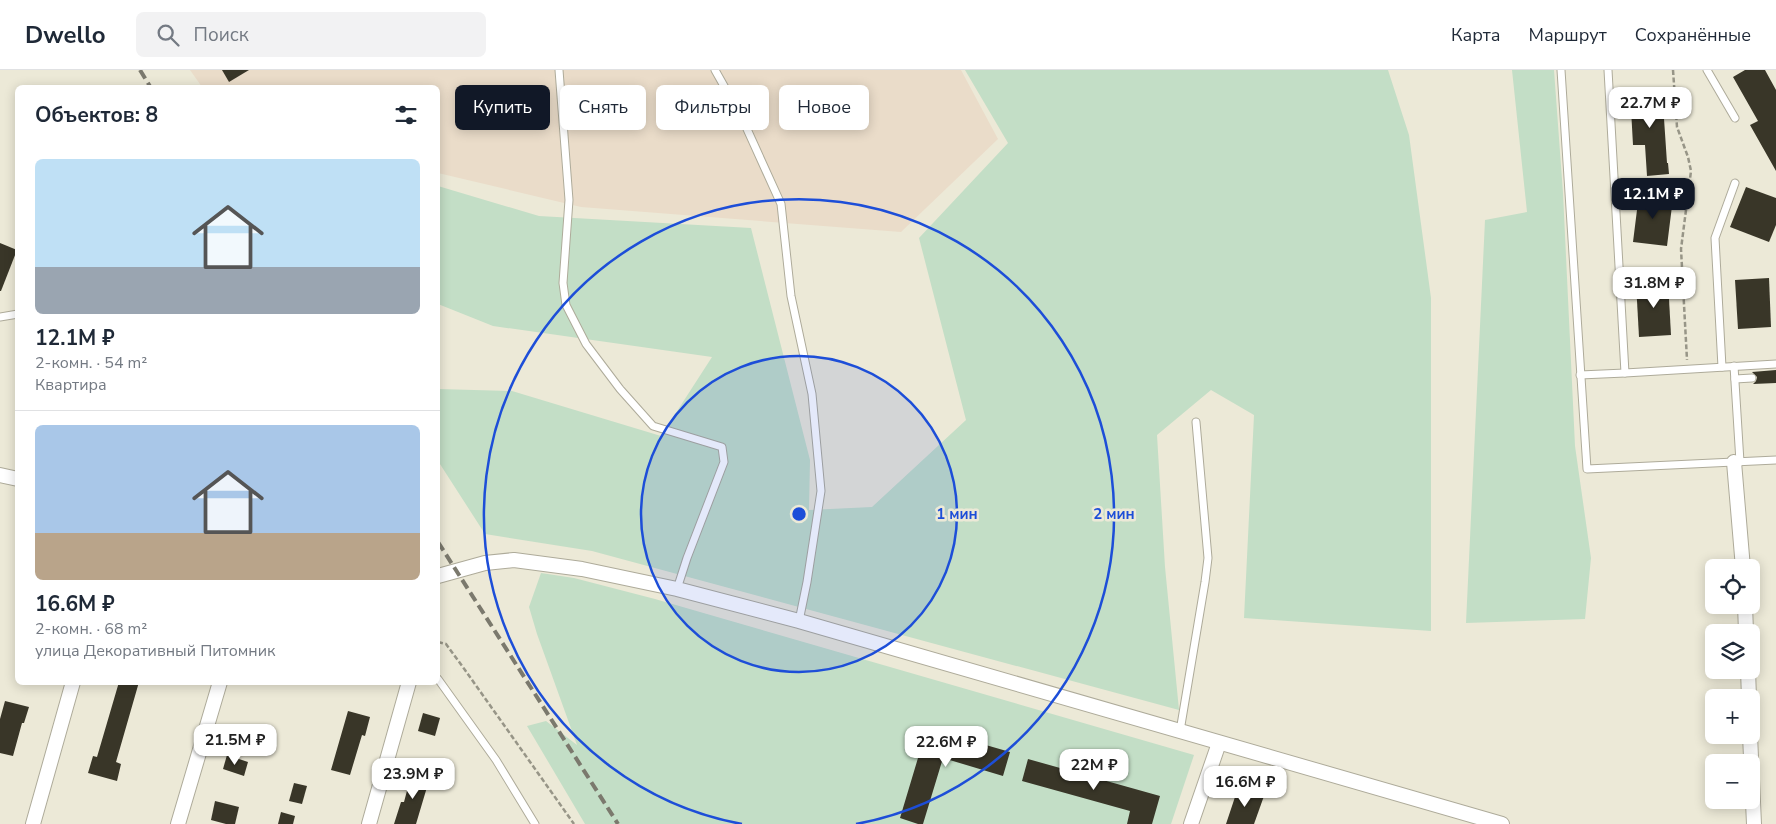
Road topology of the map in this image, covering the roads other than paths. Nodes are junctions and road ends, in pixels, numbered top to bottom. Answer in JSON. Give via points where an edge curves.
{"nodes":[{"id":1,"x":559,"y":70,"type":"edge"},
{"id":2,"x":715,"y":70,"type":"edge"},
{"id":3,"x":1562,"y":70,"type":"edge"},
{"id":4,"x":1608,"y":70,"type":"edge"},
{"id":5,"x":1707,"y":70,"type":"edge"},
{"id":6,"x":1735,"y":118,"type":"dead end"},
{"id":7,"x":1735,"y":182,"type":"dead end"},
{"id":8,"x":15,"y":314,"type":"edge"},
{"id":9,"x":0,"y":317,"type":"edge"},
{"id":10,"x":1776,"y":364,"type":"edge"},
{"id":11,"x":1734,"y":366,"type":"junction"},
{"id":12,"x":1722,"y":367,"type":"junction"},
{"id":13,"x":1625,"y":372,"type":"junction"},
{"id":14,"x":1580,"y":375,"type":"junction"},
{"id":15,"x":1752,"y":378,"type":"dead end"},
{"id":16,"x":1735,"y":379,"type":"junction"},
{"id":17,"x":1196,"y":422,"type":"dead end"},
{"id":18,"x":1776,"y":460,"type":"edge"},
{"id":19,"x":1737,"y":462,"type":"junction"},
{"id":20,"x":0,"y":475,"type":"edge"},
{"id":21,"x":15,"y":478,"type":"edge"},
{"id":22,"x":1742,"y":559,"type":"edge"},
{"id":23,"x":440,"y":575,"type":"edge"},
{"id":24,"x":677,"y":590,"type":"junction"},
{"id":25,"x":798,"y":621,"type":"junction"},
{"id":26,"x":440,"y":682,"type":"edge"},
{"id":27,"x":72,"y":685,"type":"edge"},
{"id":28,"x":219,"y":685,"type":"edge"},
{"id":29,"x":407,"y":685,"type":"edge"},
{"id":30,"x":1180,"y":732,"type":"junction"},
{"id":31,"x":1219,"y":743,"type":"junction"},
{"id":32,"x":1750,"y":744,"type":"edge"},
{"id":33,"x":1469,"y":819,"type":"edge"},
{"id":34,"x":32,"y":824,"type":"edge"},
{"id":35,"x":178,"y":824,"type":"edge"},
{"id":36,"x":369,"y":824,"type":"edge"},
{"id":37,"x":535,"y":824,"type":"edge"},
{"id":38,"x":1191,"y":824,"type":"edge"},
{"id":39,"x":1502,"y":824,"type":"edge"},
{"id":40,"x":1754,"y":824,"type":"edge"}],
"edges":[{"from":1,"to":24,"type":"lane","via":[[568,200],[563,284],[566,305],[586,344],[653,426],[722,447],[724,462]]},
{"from":2,"to":25,"type":"lane","via":[[742,118],[781,204],[791,296],[812,394],[821,491]]},
{"from":3,"to":14,"type":"lane"},
{"from":4,"to":13,"type":"lane"},
{"from":5,"to":6,"type":"lane"},
{"from":7,"to":12,"type":"lane","via":[[1715,238]]},
{"from":8,"to":9,"type":"lane"},
{"from":10,"to":11,"type":"lane"},
{"from":11,"to":12,"type":"lane"},
{"from":11,"to":16,"type":"lane"},
{"from":12,"to":13,"type":"lane"},
{"from":13,"to":14,"type":"lane"},
{"from":14,"to":19,"type":"lane","via":[[1587,469]]},
{"from":15,"to":16,"type":"lane"},
{"from":16,"to":19,"type":"lane"},
{"from":17,"to":30,"type":"lane","via":[[1208,558]]},
{"from":18,"to":19,"type":"lane"},
{"from":19,"to":22,"type":"street"},
{"from":20,"to":21,"type":"street"},
{"from":23,"to":24,"type":"street","via":[[485,563],[514,560],[582,569]]},
{"from":24,"to":25,"type":"street"},
{"from":25,"to":30,"type":"street"},
{"from":26,"to":37,"type":"lane","via":[[496,760]]},
{"from":27,"to":34,"type":"street"},
{"from":28,"to":35,"type":"street"},
{"from":29,"to":36,"type":"street"},
{"from":30,"to":31,"type":"street"},
{"from":31,"to":33,"type":"street"},
{"from":31,"to":38,"type":"street"},
{"from":32,"to":40,"type":"street"},
{"from":33,"to":39,"type":"street"}]}
